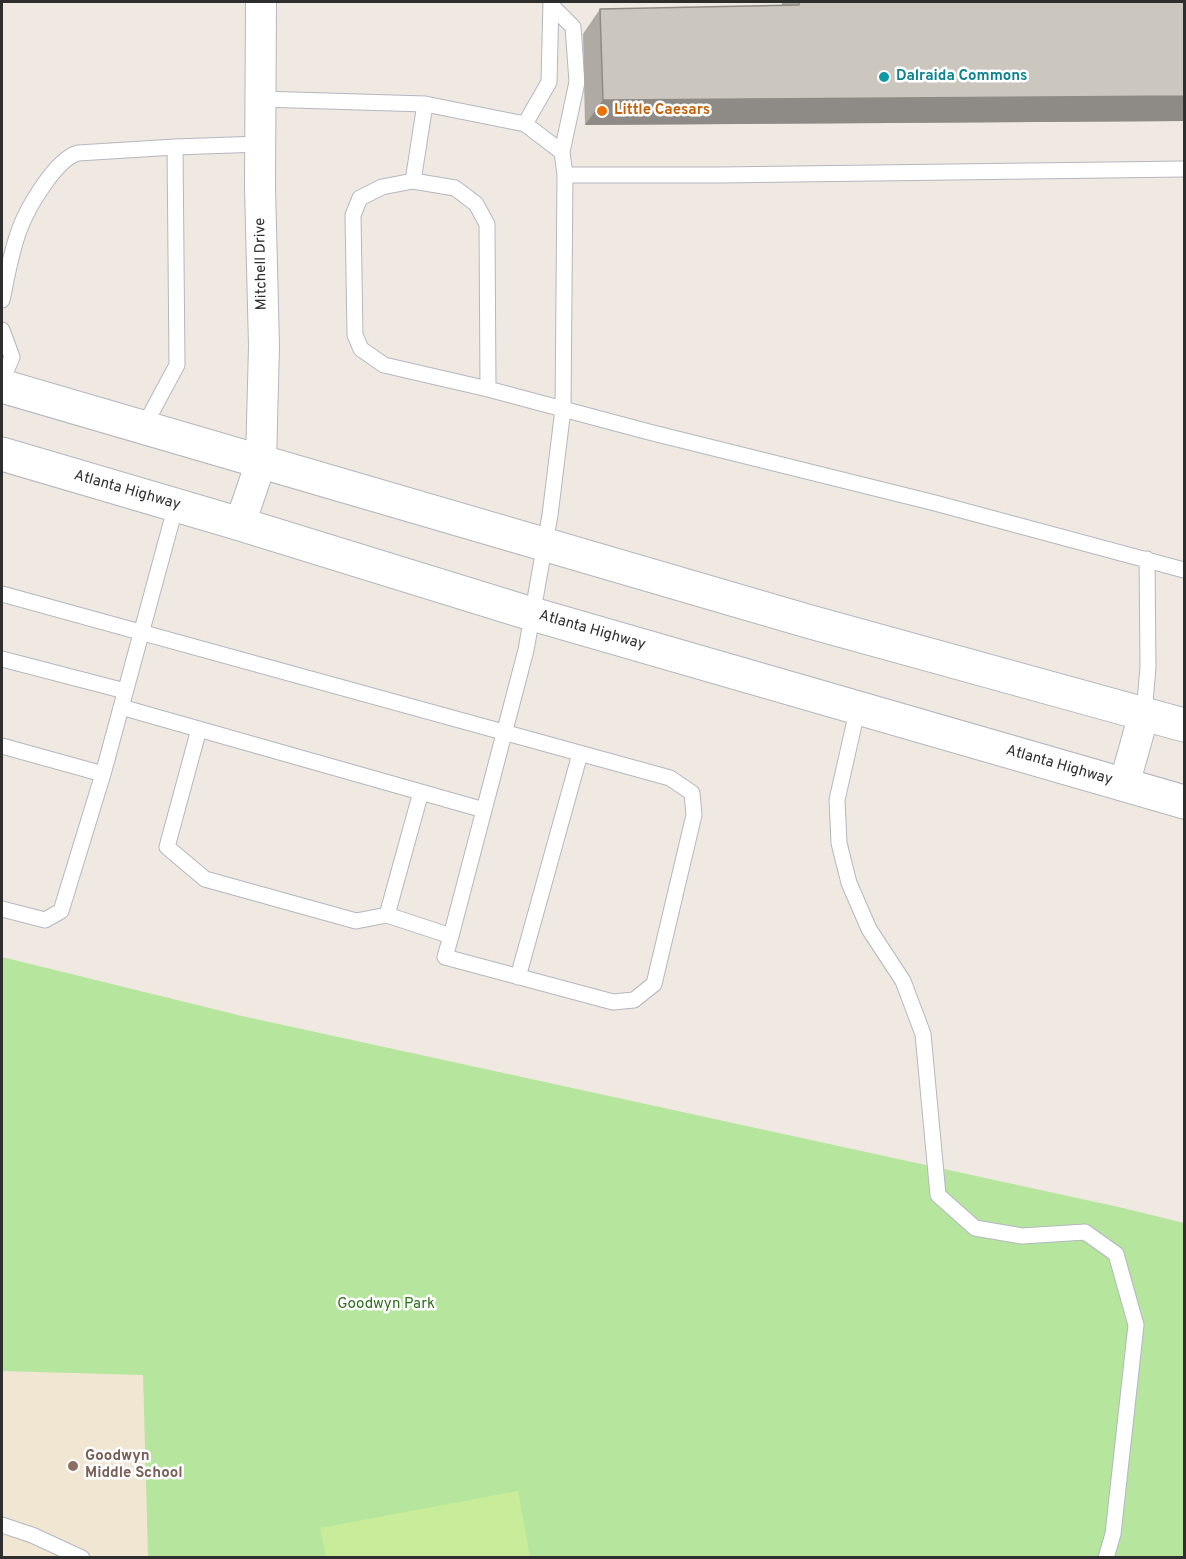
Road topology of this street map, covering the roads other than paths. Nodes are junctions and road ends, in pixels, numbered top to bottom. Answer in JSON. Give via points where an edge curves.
{"nodes":[{"id":1,"x":261,"y":2,"type":"edge"},
{"id":2,"x":551,"y":3,"type":"edge"},
{"id":3,"x":261,"y":99,"type":"junction"},
{"id":4,"x":425,"y":104,"type":"junction"},
{"id":5,"x":525,"y":124,"type":"junction"},
{"id":6,"x":260,"y":144,"type":"junction"},
{"id":7,"x":175,"y":147,"type":"junction"},
{"id":8,"x":562,"y":152,"type":"junction"},
{"id":9,"x":1185,"y":170,"type":"edge"},
{"id":10,"x":565,"y":175,"type":"junction"},
{"id":11,"x":413,"y":181,"type":"junction"},
{"id":12,"x":2,"y":300,"type":"edge"},
{"id":13,"x":2,"y":330,"type":"edge"},
{"id":14,"x":2,"y":381,"type":"edge"},
{"id":15,"x":2,"y":386,"type":"edge"},
{"id":16,"x":488,"y":389,"type":"junction"},
{"id":17,"x":563,"y":409,"type":"junction"},
{"id":18,"x":143,"y":428,"type":"junction"},
{"id":19,"x":2,"y":454,"type":"edge"},
{"id":20,"x":261,"y":462,"type":"junction"},
{"id":21,"x":176,"y":505,"type":"junction"},
{"id":22,"x":240,"y":524,"type":"junction"},
{"id":23,"x":545,"y":543,"type":"junction"},
{"id":24,"x":1147,"y":559,"type":"junction"},
{"id":25,"x":1185,"y":570,"type":"edge"},
{"id":26,"x":2,"y":594,"type":"edge"},
{"id":27,"x":532,"y":614,"type":"junction"},
{"id":28,"x":141,"y":633,"type":"junction"},
{"id":29,"x":2,"y":658,"type":"edge"},
{"id":30,"x":125,"y":691,"type":"junction"},
{"id":31,"x":121,"y":707,"type":"junction"},
{"id":32,"x":858,"y":708,"type":"junction"},
{"id":33,"x":1144,"y":714,"type":"junction"},
{"id":34,"x":1185,"y":726,"type":"edge"},
{"id":35,"x":199,"y":729,"type":"junction"},
{"id":36,"x":504,"y":734,"type":"junction"},
{"id":37,"x":2,"y":746,"type":"edge"},
{"id":38,"x":580,"y":754,"type":"junction"},
{"id":39,"x":103,"y":774,"type":"junction"},
{"id":40,"x":1124,"y":785,"type":"junction"},
{"id":41,"x":421,"y":792,"type":"junction"},
{"id":42,"x":1185,"y":802,"type":"edge"},
{"id":43,"x":484,"y":810,"type":"junction"},
{"id":44,"x":2,"y":909,"type":"edge"},
{"id":45,"x":387,"y":915,"type":"junction"},
{"id":46,"x":451,"y":936,"type":"junction"},
{"id":47,"x":518,"y":977,"type":"junction"},
{"id":48,"x":2,"y":1525,"type":"edge"},
{"id":49,"x":82,"y":1557,"type":"edge"},
{"id":50,"x":1106,"y":1557,"type":"edge"}],
"edges":[{"from":1,"to":3,"type":"street","name":"Mitchell Drive"},
{"from":2,"to":5,"type":"lane","via":[[549,82]]},
{"from":2,"to":8,"type":"lane","via":[[573,27],[577,82]]},
{"from":3,"to":4,"type":"lane"},
{"from":3,"to":6,"type":"street","name":"Mitchell Drive"},
{"from":4,"to":5,"type":"lane"},
{"from":4,"to":11,"type":"lane"},
{"from":5,"to":8,"type":"lane"},
{"from":6,"to":7,"type":"lane"},
{"from":6,"to":20,"type":"street","name":"Mitchell Drive","via":[[264,346]]},
{"from":7,"to":12,"type":"lane","via":[[78,153],[61,164],[23,221]]},
{"from":7,"to":18,"type":"lane","via":[[177,365]]},
{"from":8,"to":10,"type":"lane"},
{"from":9,"to":10,"type":"lane"},
{"from":10,"to":17,"type":"lane"},
{"from":11,"to":16,"type":"lane","via":[[455,188],[476,204],[487,224]]},
{"from":11,"to":16,"type":"lane","via":[[382,187],[360,198],[353,215],[355,335],[361,349],[384,365]]},
{"from":13,"to":14,"type":"lane","via":[[12,357]]},
{"from":15,"to":18,"type":"main road"},
{"from":16,"to":17,"type":"lane"},
{"from":17,"to":23,"type":"lane"},
{"from":17,"to":24,"type":"lane"},
{"from":18,"to":20,"type":"main road"},
{"from":19,"to":21,"type":"main road","name":"Atlanta Highway"},
{"from":20,"to":22,"type":"street","name":"Mitchell Drive"},
{"from":20,"to":23,"type":"main road"},
{"from":21,"to":22,"type":"main road","name":"Atlanta Highway"},
{"from":21,"to":28,"type":"lane"},
{"from":22,"to":27,"type":"main road","name":"Atlanta Highway"},
{"from":23,"to":27,"type":"lane"},
{"from":23,"to":33,"type":"main road","via":[[807,621]]},
{"from":24,"to":25,"type":"lane"},
{"from":24,"to":33,"type":"lane","via":[[1148,667]]},
{"from":26,"to":28,"type":"lane"},
{"from":27,"to":32,"type":"main road","name":"Atlanta Highway"},
{"from":27,"to":36,"type":"lane"},
{"from":28,"to":30,"type":"lane"},
{"from":28,"to":36,"type":"lane"},
{"from":29,"to":30,"type":"lane"},
{"from":30,"to":31,"type":"lane"},
{"from":31,"to":35,"type":"lane"},
{"from":31,"to":39,"type":"lane"},
{"from":32,"to":40,"type":"main road","name":"Atlanta Highway"},
{"from":32,"to":50,"type":"lane","via":[[837,801],[838,843],[849,883],[865,919],[903,981],[923,1034],[938,1195],[975,1228],[1022,1236],[1085,1232],[1116,1254],[1136,1325],[1113,1534]]},
{"from":33,"to":34,"type":"main road"},
{"from":33,"to":40,"type":"street"},
{"from":35,"to":41,"type":"lane"},
{"from":35,"to":45,"type":"lane","via":[[167,847],[205,879],[356,921]]},
{"from":36,"to":38,"type":"lane"},
{"from":36,"to":43,"type":"lane"},
{"from":37,"to":39,"type":"lane"},
{"from":38,"to":47,"type":"lane"},
{"from":38,"to":47,"type":"lane","via":[[670,778],[692,793],[694,815],[654,984],[634,1000],[613,1002]]},
{"from":39,"to":44,"type":"lane","via":[[61,911],[45,921]]},
{"from":40,"to":42,"type":"main road","name":"Atlanta Highway"},
{"from":41,"to":43,"type":"lane"},
{"from":41,"to":45,"type":"lane"},
{"from":43,"to":46,"type":"lane"},
{"from":45,"to":46,"type":"lane"},
{"from":46,"to":47,"type":"lane","via":[[445,957]]},
{"from":48,"to":49,"type":"lane"}]}
